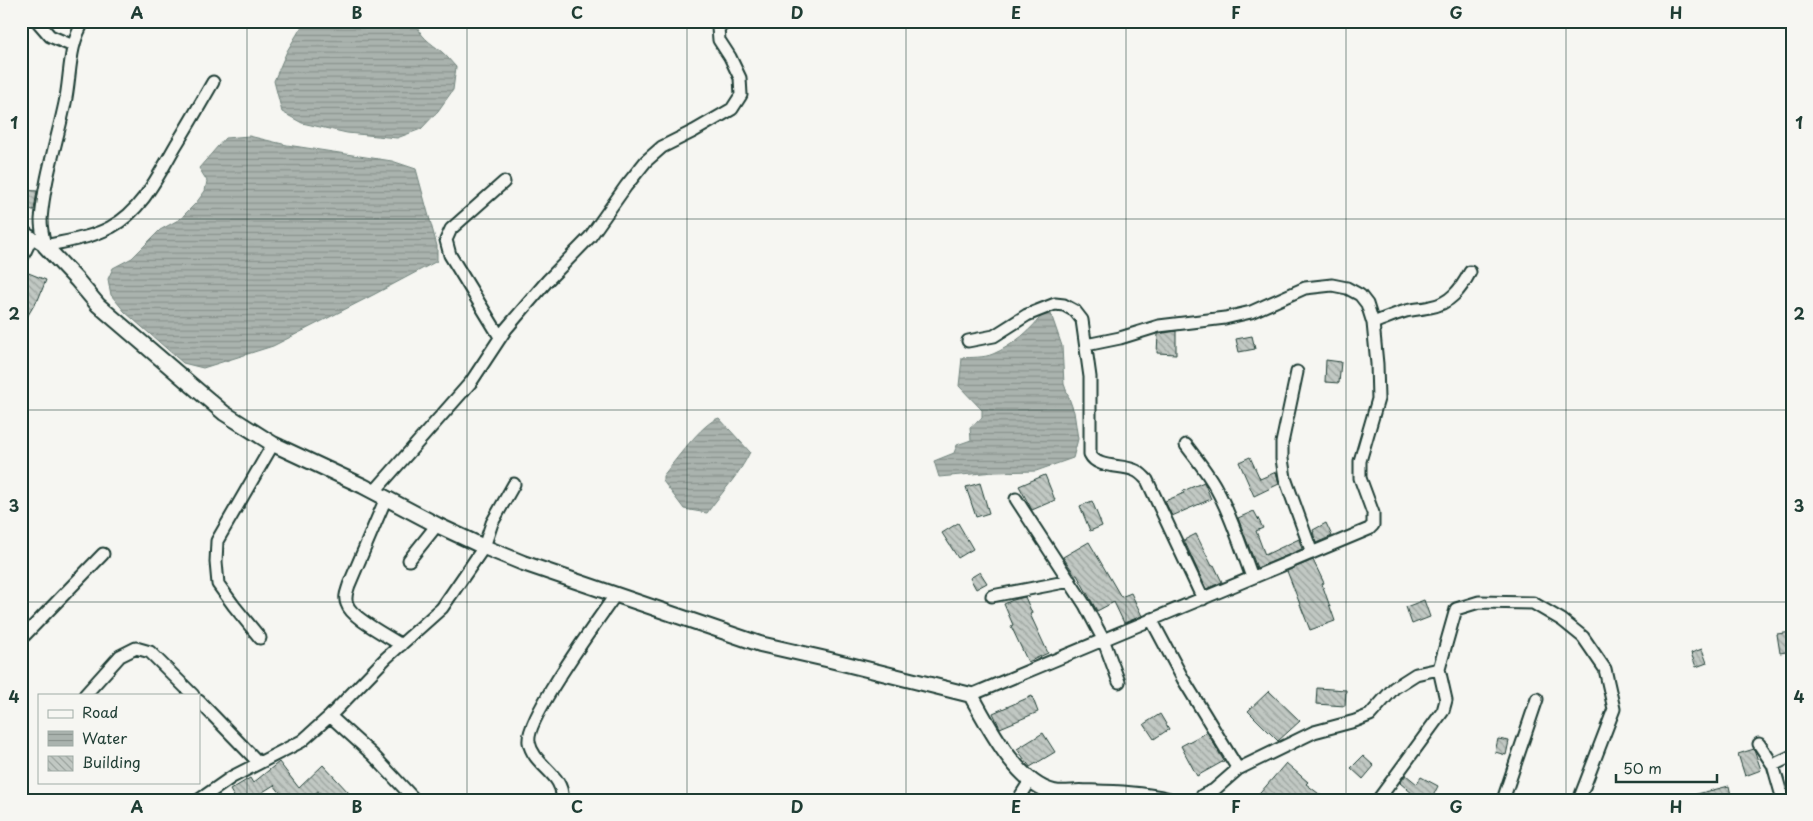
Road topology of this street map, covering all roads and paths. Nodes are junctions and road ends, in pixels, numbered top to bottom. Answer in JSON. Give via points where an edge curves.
{"nodes":[{"id":1,"x":37,"y":21,"type":"edge"},
{"id":2,"x":84,"y":21,"type":"edge"},
{"id":3,"x":728,"y":21,"type":"edge"},
{"id":4,"x":74,"y":46,"type":"junction"},
{"id":5,"x":213,"y":82,"type":"dead end"},
{"id":6,"x":504,"y":182,"type":"dead end"},
{"id":7,"x":21,"y":230,"type":"edge"},
{"id":8,"x":32,"y":237,"type":"junction"},
{"id":9,"x":45,"y":246,"type":"junction"},
{"id":10,"x":21,"y":260,"type":"edge"},
{"id":11,"x":1470,"y":272,"type":"dead end"},
{"id":12,"x":1373,"y":323,"type":"junction"},
{"id":13,"x":500,"y":338,"type":"junction"},
{"id":14,"x":968,"y":341,"type":"dead end"},
{"id":15,"x":1086,"y":345,"type":"junction"},
{"id":16,"x":1297,"y":372,"type":"dead end"},
{"id":17,"x":273,"y":444,"type":"junction"},
{"id":18,"x":1186,"y":445,"type":"dead end"},
{"id":19,"x":514,"y":484,"type":"dead end"},
{"id":20,"x":380,"y":495,"type":"junction"},
{"id":21,"x":1016,"y":499,"type":"dead end"},
{"id":22,"x":437,"y":525,"type":"junction"},
{"id":23,"x":484,"y":547,"type":"junction"},
{"id":24,"x":1312,"y":553,"type":"junction"},
{"id":25,"x":102,"y":554,"type":"dead end"},
{"id":26,"x":409,"y":560,"type":"dead end"},
{"id":27,"x":1252,"y":577,"type":"junction"},
{"id":28,"x":1070,"y":581,"type":"junction"},
{"id":29,"x":616,"y":594,"type":"junction"},
{"id":30,"x":992,"y":596,"type":"dead end"},
{"id":31,"x":1203,"y":599,"type":"junction"},
{"id":32,"x":1151,"y":619,"type":"junction"},
{"id":33,"x":260,"y":638,"type":"dead end"},
{"id":34,"x":21,"y":639,"type":"edge"},
{"id":35,"x":1103,"y":639,"type":"junction"},
{"id":36,"x":401,"y":645,"type":"junction"},
{"id":37,"x":1439,"y":669,"type":"junction"},
{"id":38,"x":1119,"y":682,"type":"dead end"},
{"id":39,"x":86,"y":694,"type":"edge"},
{"id":40,"x":192,"y":694,"type":"edge"},
{"id":41,"x":971,"y":695,"type":"junction"},
{"id":42,"x":1537,"y":699,"type":"dead end"},
{"id":43,"x":200,"y":702,"type":"edge"},
{"id":44,"x":330,"y":716,"type":"junction"},
{"id":45,"x":1759,"y":744,"type":"dead end"},
{"id":46,"x":1792,"y":756,"type":"edge"},
{"id":47,"x":259,"y":763,"type":"junction"},
{"id":48,"x":1773,"y":765,"type":"junction"},
{"id":49,"x":1238,"y":769,"type":"junction"},
{"id":50,"x":1030,"y":781,"type":"junction"},
{"id":51,"x":199,"y":800,"type":"edge"},
{"id":52,"x":415,"y":800,"type":"edge"},
{"id":53,"x":562,"y":800,"type":"edge"},
{"id":54,"x":1018,"y":800,"type":"edge"},
{"id":55,"x":1168,"y":800,"type":"edge"},
{"id":56,"x":1198,"y":800,"type":"edge"},
{"id":57,"x":1378,"y":800,"type":"edge"},
{"id":58,"x":1503,"y":800,"type":"edge"},
{"id":59,"x":1579,"y":800,"type":"edge"},
{"id":60,"x":1784,"y":800,"type":"edge"}],
"edges":[{"from":1,"to":4,"type":"street","via":[[50,36]]},
{"from":2,"to":4,"type":"street"},
{"from":3,"to":13,"type":"street","via":[[718,28],[719,40],[740,78],[741,95],[732,109],[662,148],[646,162],[590,238],[548,280]]},
{"from":4,"to":9,"type":"street","via":[[42,219]]},
{"from":5,"to":9,"type":"street","via":[[162,169],[128,216],[86,238]]},
{"from":6,"to":13,"type":"street","via":[[451,228],[446,240],[450,255]]},
{"from":7,"to":8,"type":"street"},
{"from":8,"to":9,"type":"street"},
{"from":8,"to":10,"type":"street"},
{"from":9,"to":17,"type":"street","via":[[98,305],[147,348],[224,413]]},
{"from":11,"to":12,"type":"street","via":[[1461,288],[1443,303]]},
{"from":12,"to":15,"type":"street","via":[[1367,304],[1360,295],[1332,285],[1305,288],[1251,312],[1159,326]]},
{"from":12,"to":24,"type":"street","via":[[1378,399],[1360,461],[1360,478],[1373,513],[1373,525]]},
{"from":13,"to":20,"type":"street","via":[[471,382]]},
{"from":14,"to":15,"type":"street","via":[[994,336],[1028,315],[1055,304],[1075,311],[1082,320]]},
{"from":15,"to":31,"type":"street","via":[[1090,377],[1090,454],[1102,463],[1134,470],[1147,480]]},
{"from":16,"to":24,"type":"street","via":[[1282,443],[1282,459],[1285,478]]},
{"from":17,"to":20,"type":"street"},
{"from":17,"to":33,"type":"street","via":[[217,541],[218,584]]},
{"from":18,"to":27,"type":"street","via":[[1218,490]]},
{"from":19,"to":23,"type":"street","via":[[492,523]]},
{"from":20,"to":22,"type":"street"},
{"from":20,"to":36,"type":"street","via":[[345,595],[346,603],[355,615]]},
{"from":21,"to":28,"type":"street"},
{"from":22,"to":23,"type":"street"},
{"from":22,"to":26,"type":"street"},
{"from":23,"to":29,"type":"street"},
{"from":23,"to":36,"type":"street","via":[[442,608]]},
{"from":24,"to":27,"type":"street"},
{"from":25,"to":34,"type":"street"},
{"from":27,"to":31,"type":"street"},
{"from":28,"to":30,"type":"street"},
{"from":28,"to":35,"type":"street"},
{"from":29,"to":41,"type":"street","via":[[760,644]]},
{"from":29,"to":53,"type":"street","via":[[547,698],[530,731],[529,741],[534,755],[560,783]]},
{"from":31,"to":32,"type":"street"},
{"from":32,"to":35,"type":"street"},
{"from":32,"to":49,"type":"street"},
{"from":35,"to":38,"type":"street"},
{"from":35,"to":41,"type":"street"},
{"from":36,"to":44,"type":"street"},
{"from":37,"to":49,"type":"street","via":[[1416,674],[1394,688],[1370,715],[1314,732]]},
{"from":37,"to":57,"type":"street","via":[[1446,700],[1444,711]]},
{"from":37,"to":59,"type":"street","via":[[1456,609],[1479,602],[1533,603],[1583,637],[1605,669],[1614,709]]},
{"from":39,"to":40,"type":"street","via":[[120,656],[136,648],[150,652]]},
{"from":41,"to":50,"type":"street","via":[[999,745]]},
{"from":42,"to":58,"type":"street"},
{"from":43,"to":47,"type":"street"},
{"from":44,"to":47,"type":"street","via":[[302,741]]},
{"from":44,"to":52,"type":"street"},
{"from":45,"to":48,"type":"street"},
{"from":46,"to":48,"type":"street"},
{"from":47,"to":51,"type":"street"},
{"from":48,"to":60,"type":"street"},
{"from":49,"to":56,"type":"street"},
{"from":50,"to":54,"type":"street"},
{"from":50,"to":55,"type":"street","via":[[1054,792],[1121,793]]}]}
